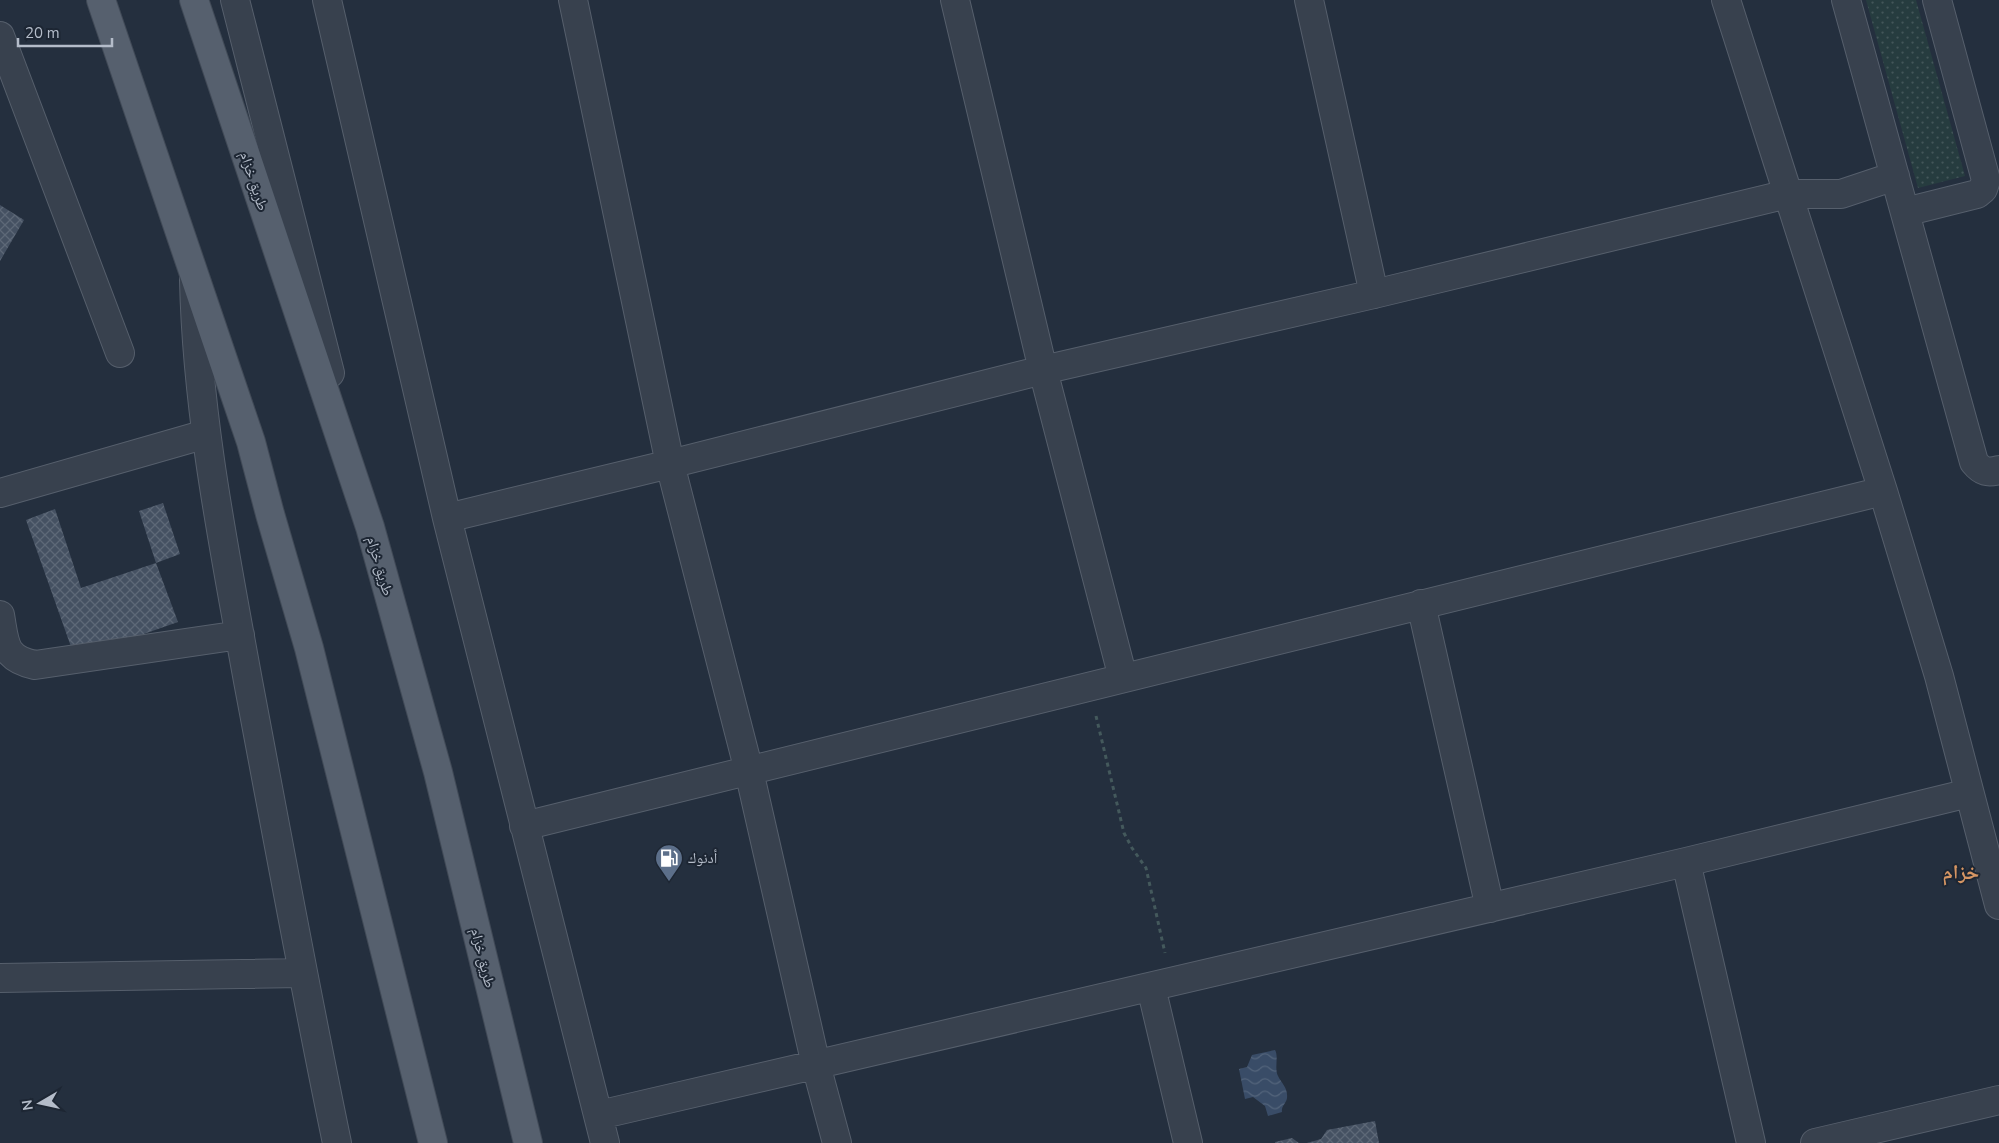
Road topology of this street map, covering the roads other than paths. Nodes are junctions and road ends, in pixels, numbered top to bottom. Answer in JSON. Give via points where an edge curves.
{"nodes":[{"id":1,"x":101,"y":0,"type":"edge"},
{"id":2,"x":194,"y":0,"type":"edge"},
{"id":3,"x":235,"y":0,"type":"edge"},
{"id":4,"x":327,"y":0,"type":"edge"},
{"id":5,"x":573,"y":0,"type":"edge"},
{"id":6,"x":955,"y":0,"type":"edge"},
{"id":7,"x":1309,"y":0,"type":"edge"},
{"id":8,"x":1726,"y":0,"type":"edge"},
{"id":9,"x":1846,"y":0,"type":"edge"},
{"id":10,"x":1937,"y":0,"type":"edge"},
{"id":11,"x":0,"y":36,"type":"edge"},
{"id":12,"x":1895,"y":176,"type":"junction"},
{"id":13,"x":1788,"y":194,"type":"junction"},
{"id":14,"x":1905,"y":212,"type":"junction"},
{"id":15,"x":193,"y":274,"type":"junction"},
{"id":16,"x":1374,"y":294,"type":"junction"},
{"id":17,"x":120,"y":354,"type":"dead end"},
{"id":18,"x":1042,"y":370,"type":"junction"},
{"id":19,"x":206,"y":434,"type":"junction"},
{"id":20,"x":670,"y":464,"type":"junction"},
{"id":21,"x":1999,"y":470,"type":"edge"},
{"id":22,"x":1884,"y":491,"type":"junction"},
{"id":23,"x":0,"y":493,"type":"edge"},
{"id":24,"x":447,"y":518,"type":"junction"},
{"id":25,"x":370,"y":527,"type":"junction"},
{"id":26,"x":1421,"y":604,"type":"junction"},
{"id":27,"x":0,"y":616,"type":"edge"},
{"id":28,"x":240,"y":635,"type":"junction"},
{"id":29,"x":1123,"y":678,"type":"junction"},
{"id":30,"x":749,"y":771,"type":"junction"},
{"id":31,"x":1969,"y":793,"type":"junction"},
{"id":32,"x":524,"y":826,"type":"junction"},
{"id":33,"x":1686,"y":862,"type":"junction"},
{"id":34,"x":1999,"y":905,"type":"edge"},
{"id":35,"x":1490,"y":908,"type":"junction"},
{"id":36,"x":302,"y":973,"type":"junction"},
{"id":37,"x":0,"y":978,"type":"edge"},
{"id":38,"x":1161,"y":984,"type":"junction"},
{"id":39,"x":816,"y":1065,"type":"junction"},
{"id":40,"x":1999,"y":1100,"type":"edge"},
{"id":41,"x":599,"y":1115,"type":"junction"},
{"id":42,"x":337,"y":1143,"type":"edge"},
{"id":43,"x":434,"y":1143,"type":"edge"},
{"id":44,"x":528,"y":1143,"type":"edge"},
{"id":45,"x":605,"y":1143,"type":"edge"},
{"id":46,"x":837,"y":1143,"type":"edge"},
{"id":47,"x":1188,"y":1143,"type":"edge"},
{"id":48,"x":1751,"y":1143,"type":"edge"},
{"id":49,"x":1816,"y":1143,"type":"edge"}],
"edges":[{"from":1,"to":15,"type":"main road"},
{"from":2,"to":25,"type":"main road","name":"طريق خزام"},
{"from":3,"to":25,"type":"street"},
{"from":4,"to":24,"type":"street"},
{"from":5,"to":20,"type":"street"},
{"from":6,"to":18,"type":"street"},
{"from":7,"to":16,"type":"street"},
{"from":8,"to":13,"type":"street"},
{"from":9,"to":12,"type":"street"},
{"from":10,"to":14,"type":"street","via":[[1986,180],[1977,194]]},
{"from":11,"to":17,"type":"street"},
{"from":12,"to":13,"type":"street","via":[[1841,194]]},
{"from":12,"to":14,"type":"street"},
{"from":13,"to":16,"type":"street"},
{"from":13,"to":22,"type":"street"},
{"from":14,"to":21,"type":"street","via":[[1974,462],[1985,472]]},
{"from":15,"to":19,"type":"street","via":[[197,360]]},
{"from":15,"to":43,"type":"main road","via":[[251,442],[308,648]]},
{"from":16,"to":18,"type":"street"},
{"from":18,"to":20,"type":"street"},
{"from":18,"to":29,"type":"street"},
{"from":19,"to":23,"type":"street"},
{"from":19,"to":28,"type":"street"},
{"from":20,"to":24,"type":"street"},
{"from":20,"to":30,"type":"street"},
{"from":22,"to":26,"type":"street"},
{"from":22,"to":31,"type":"street","via":[[1939,676]]},
{"from":24,"to":32,"type":"street"},
{"from":25,"to":44,"type":"main road","name":"طريق خزام","via":[[438,772]]},
{"from":26,"to":29,"type":"street"},
{"from":26,"to":35,"type":"street"},
{"from":27,"to":28,"type":"street","via":[[7,650],[16,659],[34,665]]},
{"from":28,"to":36,"type":"street"},
{"from":29,"to":30,"type":"street"},
{"from":30,"to":32,"type":"street"},
{"from":30,"to":39,"type":"street"},
{"from":31,"to":33,"type":"street"},
{"from":31,"to":34,"type":"street"},
{"from":32,"to":41,"type":"street"},
{"from":33,"to":35,"type":"street"},
{"from":33,"to":48,"type":"street"},
{"from":35,"to":38,"type":"street"},
{"from":36,"to":37,"type":"street"},
{"from":36,"to":42,"type":"street"},
{"from":38,"to":39,"type":"street"},
{"from":38,"to":47,"type":"street"},
{"from":39,"to":41,"type":"street"},
{"from":39,"to":46,"type":"street"},
{"from":40,"to":49,"type":"street"},
{"from":41,"to":45,"type":"street"}]}
